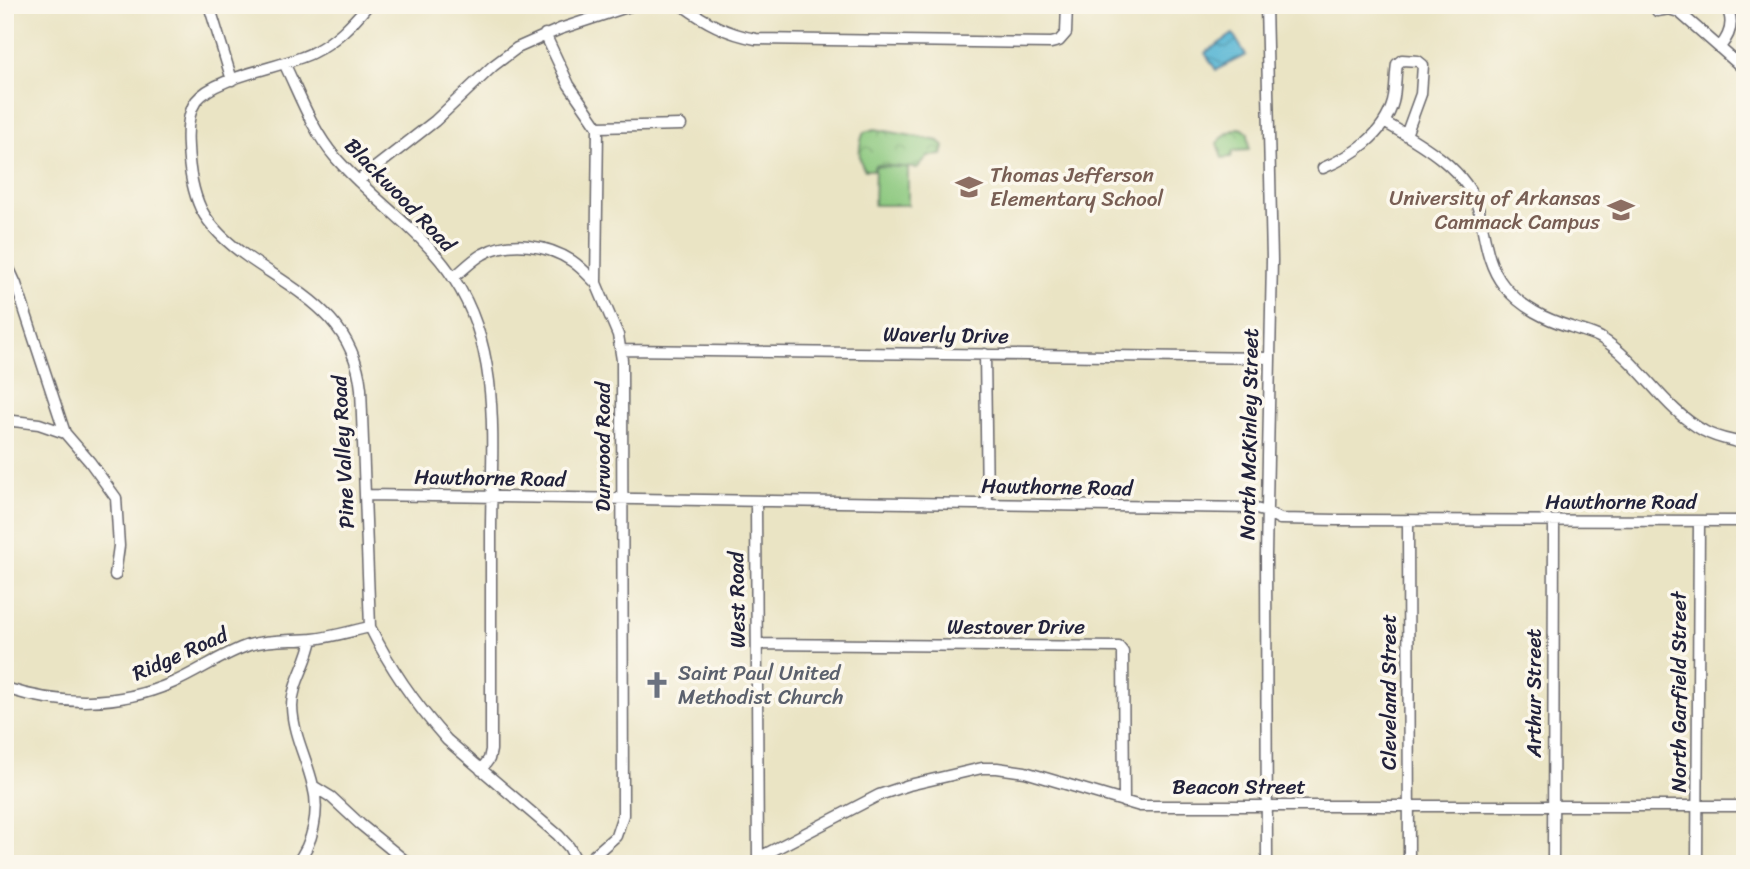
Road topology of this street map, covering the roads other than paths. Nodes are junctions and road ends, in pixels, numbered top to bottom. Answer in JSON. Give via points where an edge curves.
{"nodes":[{"id":1,"x":209,"y":5,"type":"edge"},
{"id":2,"x":369,"y":5,"type":"edge"},
{"id":3,"x":633,"y":5,"type":"edge"},
{"id":4,"x":682,"y":5,"type":"edge"},
{"id":5,"x":1067,"y":5,"type":"edge"},
{"id":6,"x":1266,"y":5,"type":"edge"},
{"id":7,"x":1724,"y":5,"type":"edge"},
{"id":8,"x":1684,"y":9,"type":"edge"},
{"id":9,"x":1657,"y":12,"type":"dead end"},
{"id":10,"x":545,"y":34,"type":"junction"},
{"id":11,"x":1720,"y":47,"type":"junction"},
{"id":12,"x":285,"y":65,"type":"junction"},
{"id":13,"x":1745,"y":70,"type":"edge"},
{"id":14,"x":232,"y":80,"type":"junction"},
{"id":15,"x":1384,"y":122,"type":"junction"},
{"id":16,"x":681,"y":125,"type":"dead end"},
{"id":17,"x":598,"y":127,"type":"junction"},
{"id":18,"x":1406,"y":135,"type":"junction"},
{"id":19,"x":1323,"y":168,"type":"dead end"},
{"id":20,"x":358,"y":181,"type":"junction"},
{"id":21,"x":5,"y":260,"type":"edge"},
{"id":22,"x":453,"y":278,"type":"junction"},
{"id":23,"x":596,"y":283,"type":"junction"},
{"id":24,"x":622,"y":350,"type":"junction"},
{"id":25,"x":985,"y":354,"type":"junction"},
{"id":26,"x":1270,"y":358,"type":"junction"},
{"id":27,"x":5,"y":420,"type":"edge"},
{"id":28,"x":65,"y":433,"type":"junction"},
{"id":29,"x":1745,"y":444,"type":"edge"},
{"id":30,"x":366,"y":495,"type":"junction"},
{"id":31,"x":491,"y":497,"type":"junction"},
{"id":32,"x":622,"y":499,"type":"junction"},
{"id":33,"x":756,"y":503,"type":"junction"},
{"id":34,"x":987,"y":505,"type":"junction"},
{"id":35,"x":1267,"y":512,"type":"junction"},
{"id":36,"x":1408,"y":520,"type":"junction"},
{"id":37,"x":1554,"y":521,"type":"junction"},
{"id":38,"x":1699,"y":521,"type":"junction"},
{"id":39,"x":1745,"y":521,"type":"edge"},
{"id":40,"x":115,"y":575,"type":"dead end"},
{"id":41,"x":370,"y":627,"type":"junction"},
{"id":42,"x":312,"y":639,"type":"junction"},
{"id":43,"x":757,"y":644,"type":"junction"},
{"id":44,"x":5,"y":688,"type":"edge"},
{"id":45,"x":481,"y":770,"type":"junction"},
{"id":46,"x":313,"y":786,"type":"junction"},
{"id":47,"x":1124,"y":802,"type":"junction"},
{"id":48,"x":1267,"y":805,"type":"junction"},
{"id":49,"x":1409,"y":805,"type":"junction"},
{"id":50,"x":1553,"y":806,"type":"junction"},
{"id":51,"x":1698,"y":806,"type":"junction"},
{"id":52,"x":1745,"y":806,"type":"edge"},
{"id":53,"x":758,"y":861,"type":"edge"},
{"id":54,"x":296,"y":864,"type":"edge"},
{"id":55,"x":409,"y":864,"type":"edge"},
{"id":56,"x":578,"y":864,"type":"edge"},
{"id":57,"x":584,"y":864,"type":"edge"},
{"id":58,"x":1267,"y":864,"type":"edge"},
{"id":59,"x":1409,"y":864,"type":"edge"},
{"id":60,"x":1553,"y":864,"type":"edge"},
{"id":61,"x":1697,"y":864,"type":"edge"}],
"edges":[{"from":1,"to":14,"type":"street"},
{"from":2,"to":12,"type":"street","name":"Pine Valley Road","via":[[336,39]]},
{"from":3,"to":10,"type":"street"},
{"from":4,"to":5,"type":"street","via":[[718,29],[756,39],[1051,43],[1066,33]]},
{"from":6,"to":26,"type":"street","name":"North McKinley Street"},
{"from":7,"to":11,"type":"street","via":[[1731,26]]},
{"from":8,"to":9,"type":"street"},
{"from":8,"to":11,"type":"street"},
{"from":10,"to":17,"type":"street","via":[[569,85]]},
{"from":10,"to":20,"type":"street","via":[[508,55],[435,121]]},
{"from":11,"to":13,"type":"street"},
{"from":12,"to":14,"type":"street","name":"Pine Valley Road"},
{"from":12,"to":20,"type":"street","name":"Blackwood Road","via":[[314,128]]},
{"from":14,"to":30,"type":"street","name":"Pine Valley Road","via":[[205,92],[189,118],[188,156],[196,195],[217,232],[318,305],[347,340],[361,385]]},
{"from":15,"to":18,"type":"street"},
{"from":15,"to":18,"type":"street","via":[[1393,100],[1396,64],[1418,61],[1423,65],[1422,88]]},
{"from":15,"to":19,"type":"street","via":[[1352,154]]},
{"from":16,"to":17,"type":"street"},
{"from":17,"to":23,"type":"street","name":"Durwood Road"},
{"from":18,"to":29,"type":"street","via":[[1469,187],[1494,271],[1514,298],[1543,317],[1598,336],[1697,427]]},
{"from":20,"to":22,"type":"street","name":"Blackwood Road","via":[[431,250]]},
{"from":21,"to":28,"type":"street"},
{"from":22,"to":23,"type":"street","via":[[488,251],[520,246],[562,256]]},
{"from":22,"to":31,"type":"street","name":"Blackwood Road","via":[[473,315],[488,366]]},
{"from":23,"to":24,"type":"street","name":"Durwood Road"},
{"from":24,"to":25,"type":"street","name":"Waverly Drive"},
{"from":24,"to":32,"type":"street","name":"Durwood Road"},
{"from":25,"to":26,"type":"street","name":"Waverly Drive"},
{"from":25,"to":34,"type":"street"},
{"from":26,"to":35,"type":"street","name":"North McKinley Street"},
{"from":27,"to":28,"type":"street"},
{"from":28,"to":40,"type":"street","via":[[116,498],[119,546]]},
{"from":30,"to":31,"type":"street","name":"Hawthorne Road"},
{"from":30,"to":41,"type":"street","name":"Pine Valley Road"},
{"from":31,"to":32,"type":"street","name":"Hawthorne Road"},
{"from":31,"to":45,"type":"street","name":"Blackwood Road","via":[[491,750]]},
{"from":32,"to":33,"type":"street","name":"Hawthorne Road"},
{"from":32,"to":57,"type":"street","name":"Durwood Road","via":[[622,815],[616,836]]},
{"from":33,"to":34,"type":"street","name":"Hawthorne Road"},
{"from":33,"to":43,"type":"street","name":"West Road"},
{"from":34,"to":35,"type":"street","name":"Hawthorne Road","via":[[1252,508]]},
{"from":35,"to":36,"type":"street","name":"Hawthorne Road","via":[[1280,519]]},
{"from":35,"to":48,"type":"street","name":"North McKinley Street"},
{"from":36,"to":37,"type":"street","name":"Hawthorne Road"},
{"from":36,"to":49,"type":"street","name":"Cleveland Street"},
{"from":37,"to":38,"type":"street","name":"Hawthorne Road"},
{"from":37,"to":50,"type":"street","name":"Arthur Street"},
{"from":38,"to":39,"type":"street","name":"Hawthorne Road"},
{"from":38,"to":51,"type":"street","name":"North Garfield Street"},
{"from":41,"to":42,"type":"street","name":"Ridge Road"},
{"from":41,"to":45,"type":"street","name":"Pine Valley Road","via":[[391,666],[432,722]]},
{"from":42,"to":44,"type":"street","name":"Ridge Road","via":[[250,645],[173,683],[122,698],[72,701],[38,698]]},
{"from":42,"to":46,"type":"street","via":[[292,711]]},
{"from":43,"to":47,"type":"street","name":"Westover Drive","via":[[1119,647],[1124,652]]},
{"from":43,"to":53,"type":"street","name":"West Road"},
{"from":45,"to":56,"type":"street","name":"Pine Valley Road","via":[[558,835]]},
{"from":46,"to":54,"type":"street","via":[[313,826]]},
{"from":46,"to":55,"type":"street"},
{"from":47,"to":48,"type":"street","name":"Beacon Street","via":[[1145,806]]},
{"from":47,"to":53,"type":"street","name":"Beacon Street","via":[[1025,772],[975,769],[879,795]]},
{"from":48,"to":49,"type":"street","name":"Beacon Street"},
{"from":48,"to":58,"type":"street","name":"North McKinley Street"},
{"from":49,"to":50,"type":"street","name":"Beacon Street"},
{"from":49,"to":59,"type":"street","name":"Cleveland Street"},
{"from":50,"to":51,"type":"street","name":"Beacon Street"},
{"from":50,"to":60,"type":"street","name":"Arthur Street"},
{"from":51,"to":52,"type":"street","name":"Beacon Street"},
{"from":51,"to":61,"type":"street","name":"North Garfield Street"}]}
